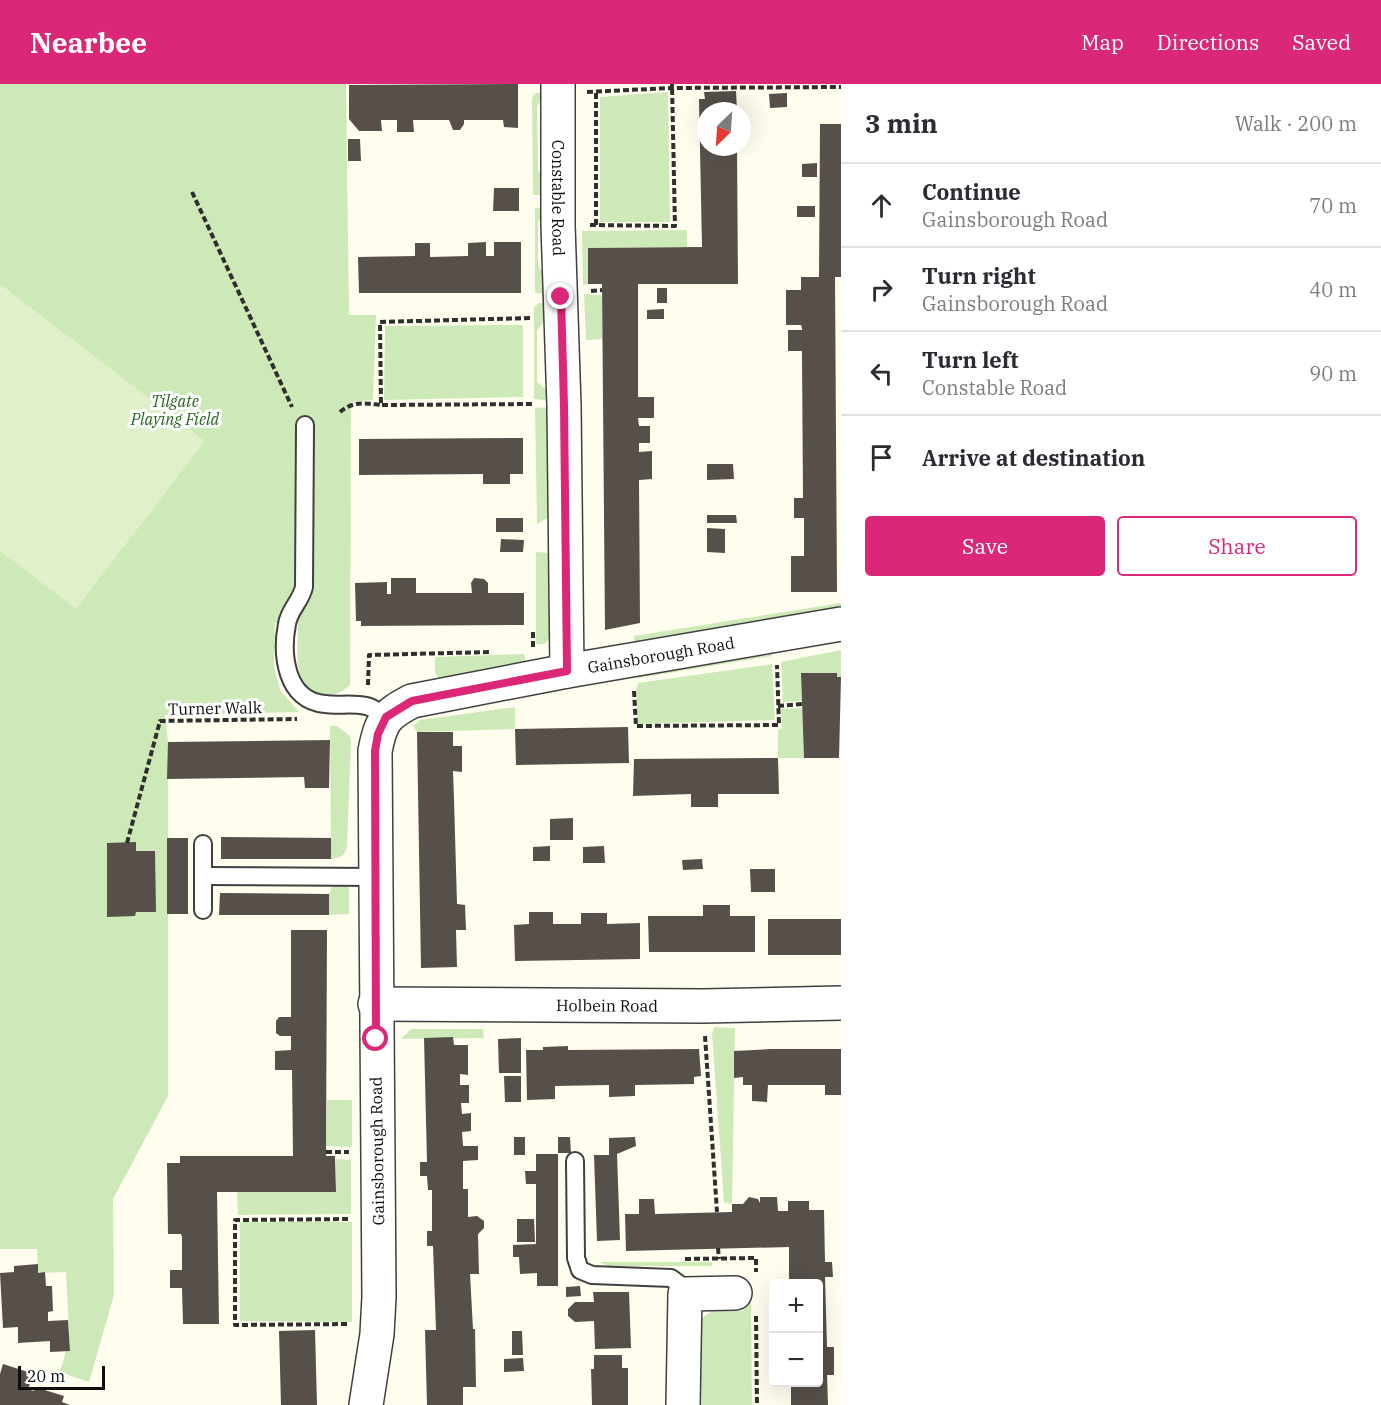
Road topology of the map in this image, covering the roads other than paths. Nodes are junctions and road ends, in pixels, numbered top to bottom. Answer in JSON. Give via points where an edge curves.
{"nodes":[{"id":1,"x":558,"y":88,"type":"edge"},
{"id":2,"x":305,"y":425,"type":"road end"},
{"id":3,"x":841,"y":624,"type":"edge"},
{"id":4,"x":567,"y":671,"type":"junction"},
{"id":5,"x":386,"y":717,"type":"junction"},
{"id":6,"x":203,"y":844,"type":"dead end"},
{"id":7,"x":203,"y":876,"type":"junction"},
{"id":8,"x":376,"y":877,"type":"junction"},
{"id":9,"x":203,"y":910,"type":"dead end"},
{"id":10,"x":841,"y":1003,"type":"edge"},
{"id":11,"x":375,"y":1004,"type":"junction"},
{"id":12,"x":575,"y":1161,"type":"dead end"},
{"id":13,"x":735,"y":1293,"type":"dead end"},
{"id":14,"x":686,"y":1294,"type":"junction"},
{"id":15,"x":366,"y":1405,"type":"edge"},
{"id":16,"x":683,"y":1405,"type":"edge"}],
"edges":[{"from":1,"to":4,"type":"street","name":"Constable Road"},
{"from":2,"to":5,"type":"lane","via":[[304,587],[286,624],[287,674],[302,696],[313,702],[368,706]]},
{"from":3,"to":4,"type":"street","name":"Gainsborough Road"},
{"from":4,"to":5,"type":"street","name":"Gainsborough Road","via":[[412,701]]},
{"from":5,"to":8,"type":"street","name":"Gainsborough Road","via":[[375,751]]},
{"from":6,"to":7,"type":"lane"},
{"from":7,"to":8,"type":"lane"},
{"from":7,"to":9,"type":"lane"},
{"from":8,"to":11,"type":"street","name":"Gainsborough Road"},
{"from":10,"to":11,"type":"street","name":"Holbein Road"},
{"from":11,"to":15,"type":"street","name":"Gainsborough Road","via":[[379,1297]]},
{"from":12,"to":14,"type":"lane","via":[[576,1258],[580,1270],[592,1275],[671,1278],[684,1287]]},
{"from":13,"to":14,"type":"street"},
{"from":14,"to":16,"type":"street"}]}
